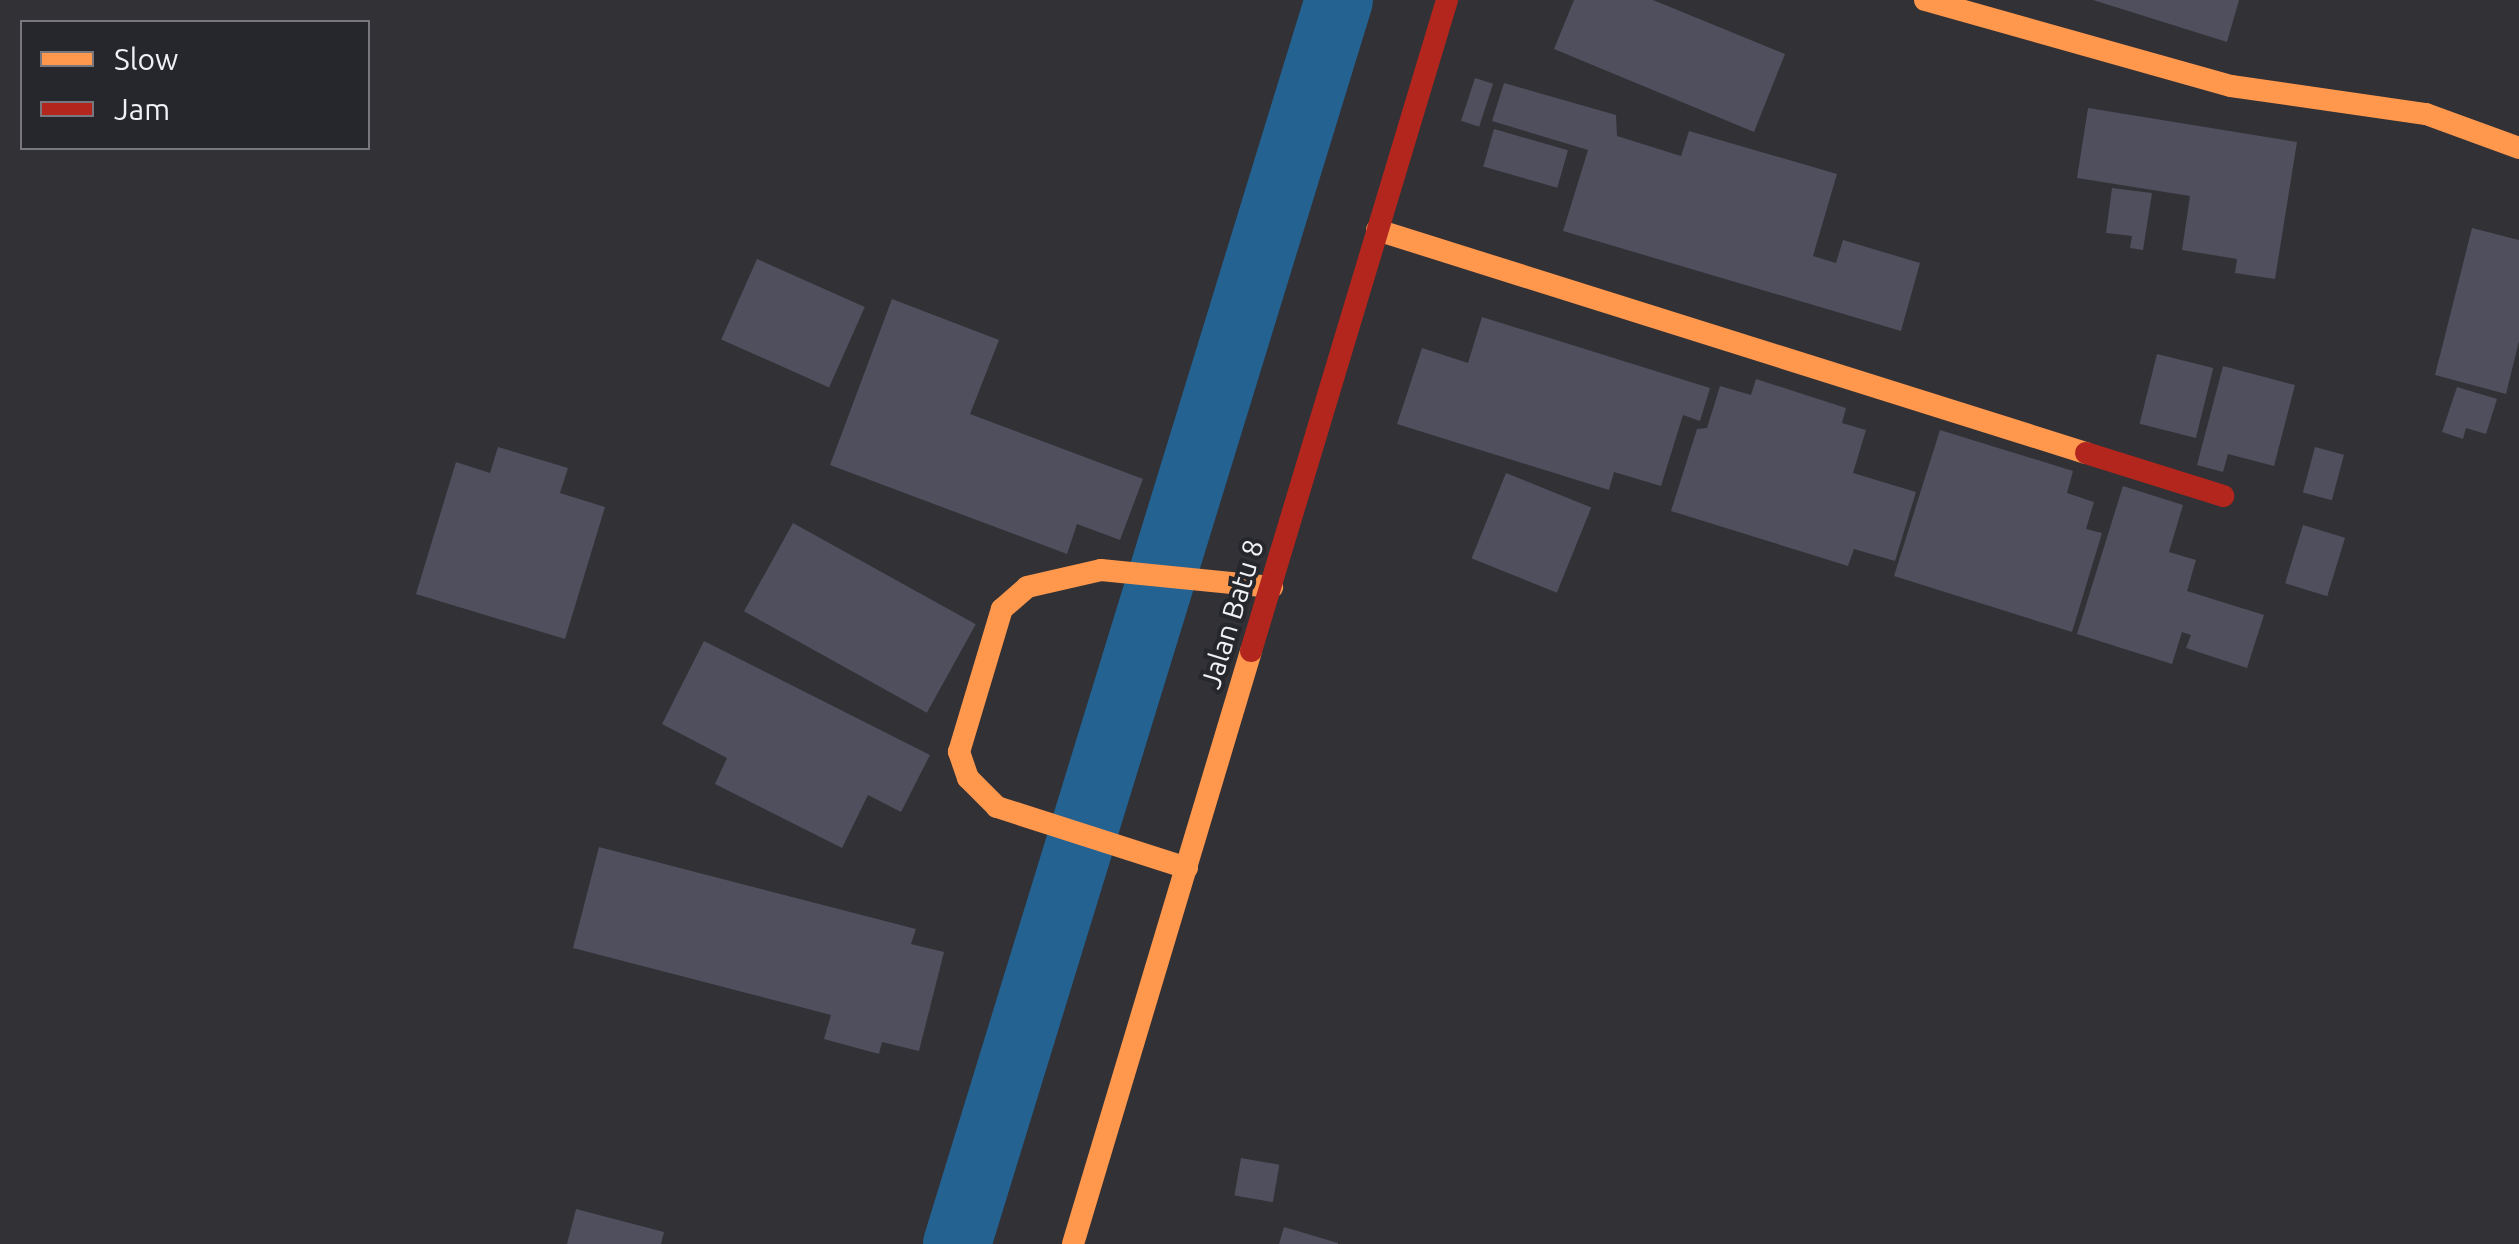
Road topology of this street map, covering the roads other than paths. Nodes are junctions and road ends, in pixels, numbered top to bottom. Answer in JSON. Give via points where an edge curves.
{"nodes":[{"id":1,"x":1447,"y":0,"type":"edge"},
{"id":2,"x":1926,"y":0,"type":"edge"},
{"id":3,"x":2519,"y":148,"type":"edge"},
{"id":4,"x":1377,"y":230,"type":"junction"},
{"id":5,"x":2222,"y":496,"type":"dead end"},
{"id":6,"x":1272,"y":586,"type":"junction"},
{"id":7,"x":1187,"y":868,"type":"junction"},
{"id":8,"x":1073,"y":1244,"type":"edge"}],
"edges":[{"from":1,"to":4,"type":"street","name":"Jalan Batu 8"},
{"from":2,"to":3,"type":"street","via":[[2231,86],[2426,114]]},
{"from":4,"to":5,"type":"street"},
{"from":4,"to":6,"type":"street","name":"Jalan Batu 8"},
{"from":6,"to":7,"type":"street","name":"Jalan Batu 8"},
{"from":6,"to":7,"type":"street","via":[[1101,570],[1040,582],[1002,610],[959,752],[968,778],[997,807]]},
{"from":7,"to":8,"type":"street","name":"Jalan Batu 8"}]}
